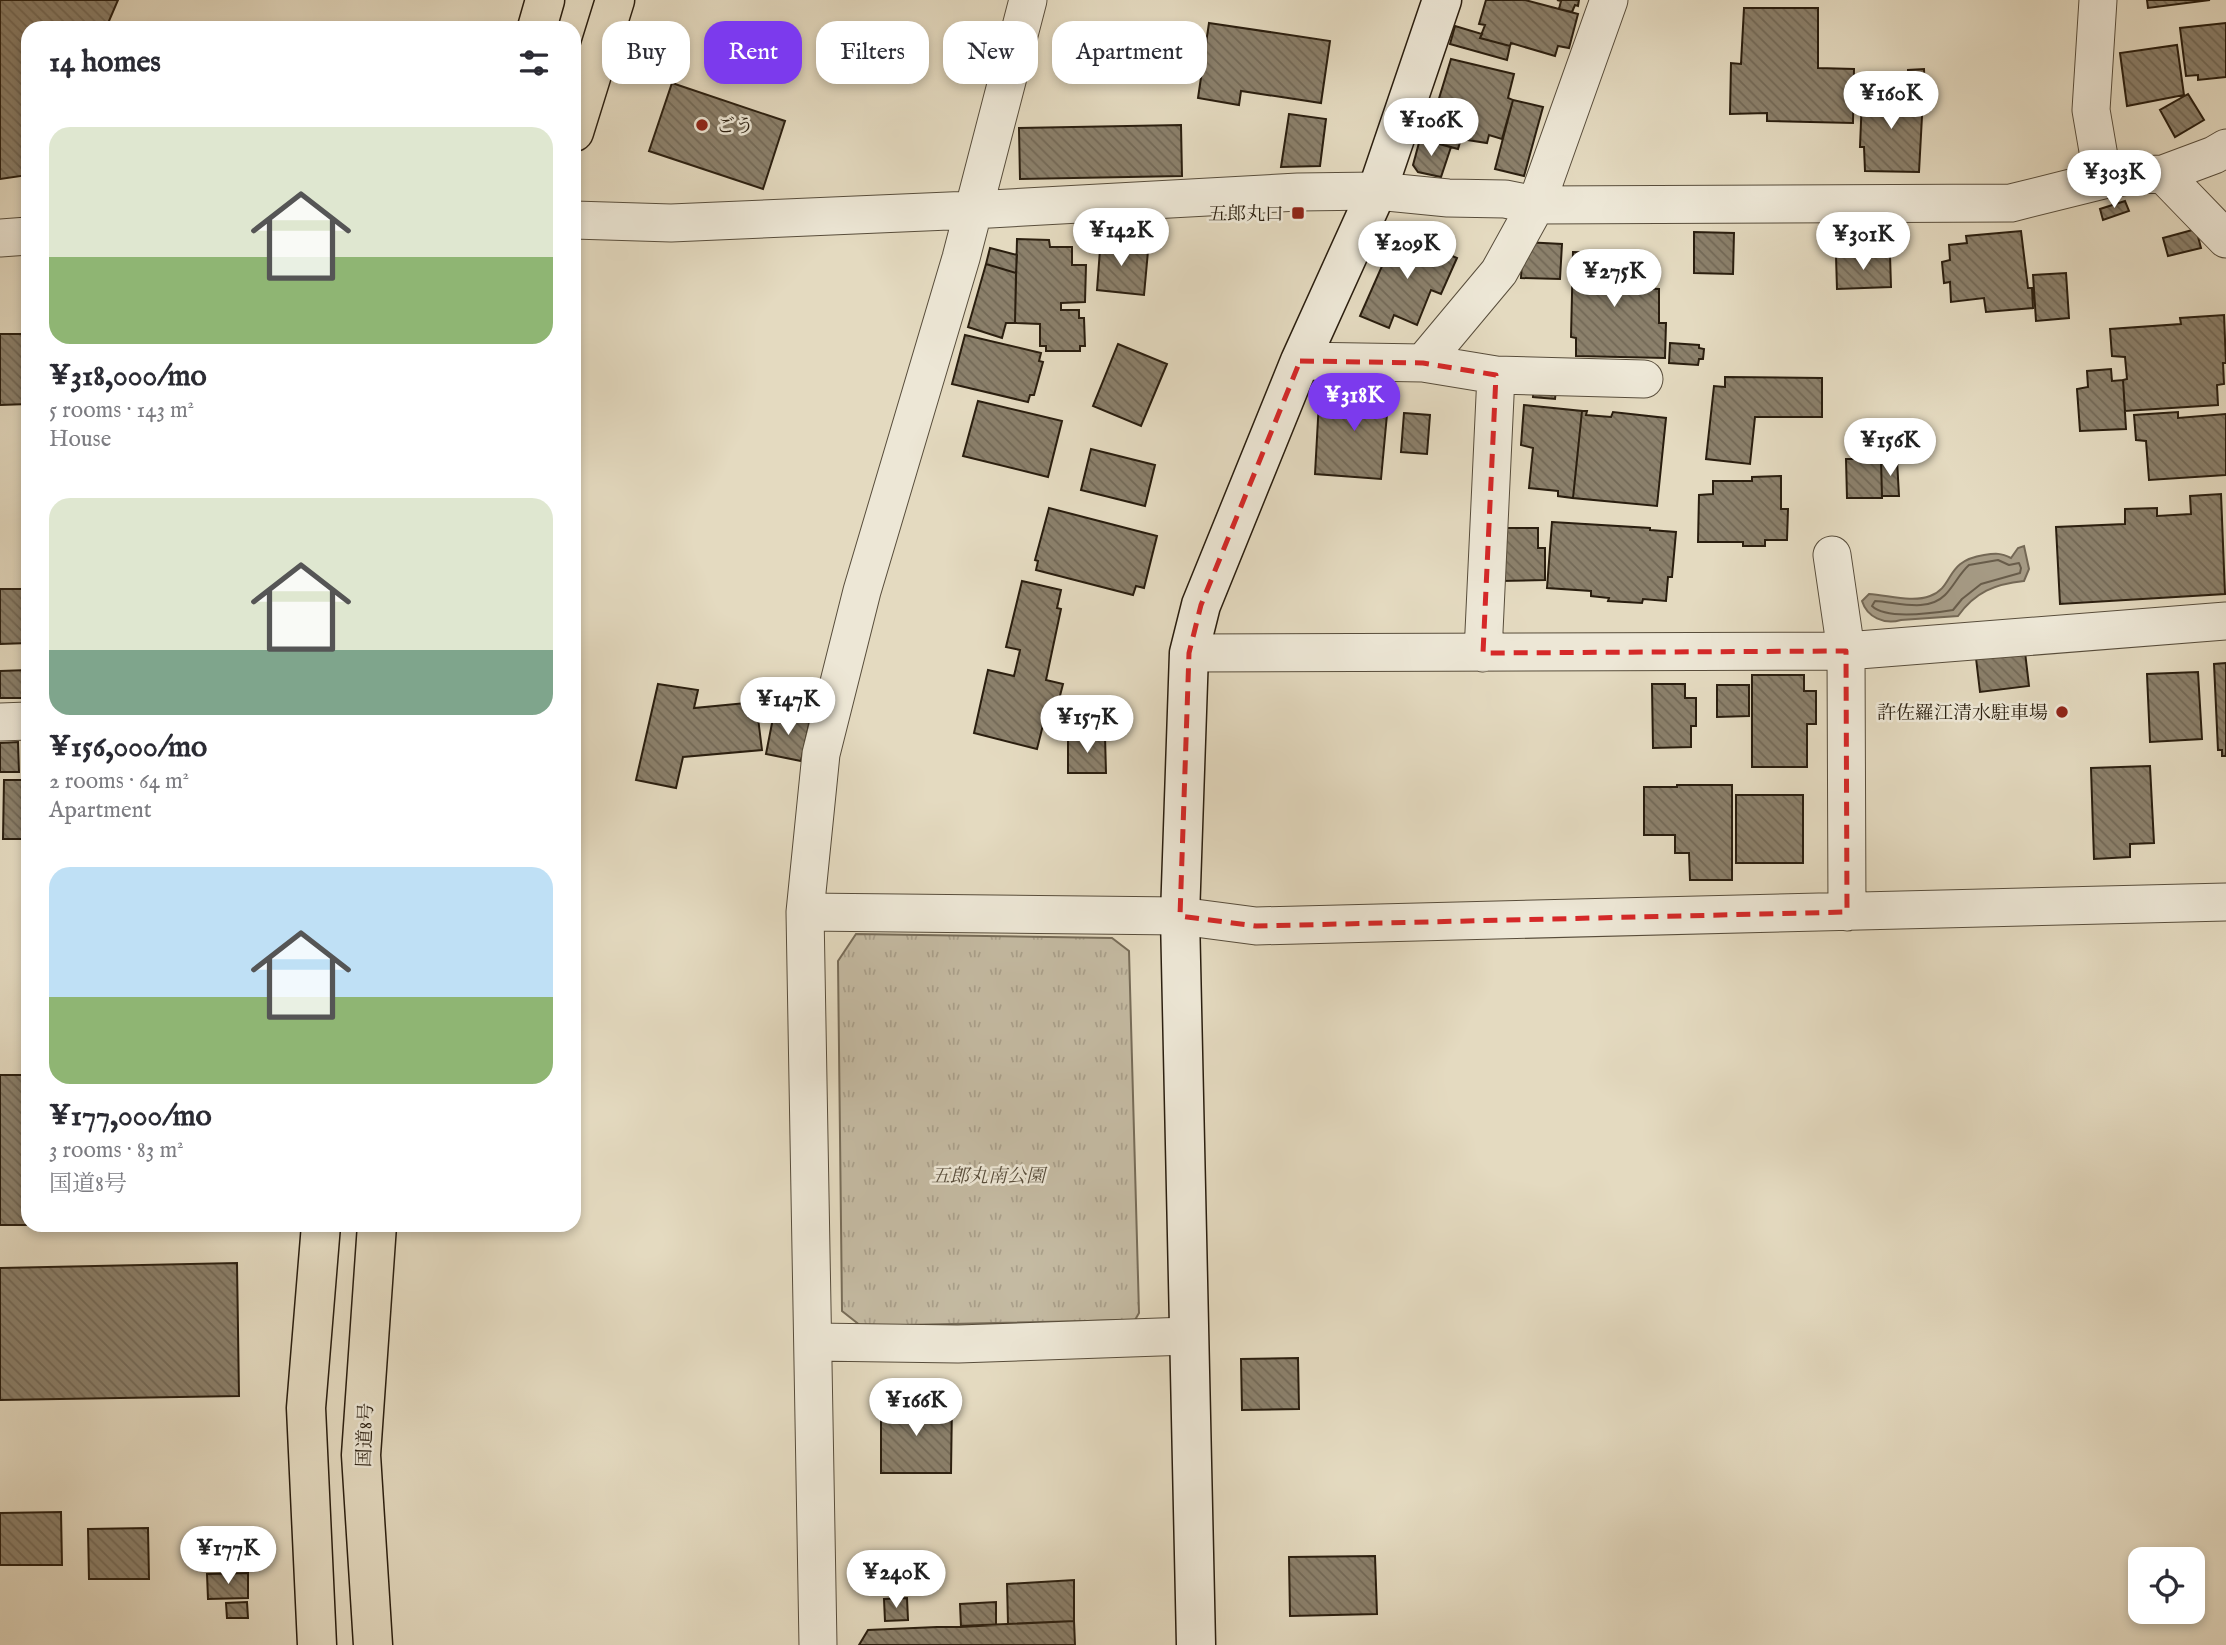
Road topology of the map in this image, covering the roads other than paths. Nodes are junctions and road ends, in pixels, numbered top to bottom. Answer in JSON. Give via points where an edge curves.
{"nodes":[{"id":1,"x":545,"y":0,"type":"edge"},
{"id":2,"x":615,"y":0,"type":"edge"},
{"id":3,"x":1028,"y":0,"type":"edge"},
{"id":4,"x":1442,"y":0,"type":"edge"},
{"id":5,"x":1609,"y":0,"type":"edge"},
{"id":6,"x":2098,"y":0,"type":"edge"},
{"id":7,"x":539,"y":21,"type":"edge"},
{"id":8,"x":581,"y":109,"type":"edge"},
{"id":9,"x":2226,"y":148,"type":"edge"},
{"id":10,"x":2163,"y":174,"type":"junction"},
{"id":11,"x":2103,"y":180,"type":"junction"},
{"id":12,"x":1377,"y":191,"type":"junction"},
{"id":13,"x":1536,"y":205,"type":"junction"},
{"id":14,"x":972,"y":210,"type":"junction"},
{"id":15,"x":581,"y":220,"type":"edge"},
{"id":16,"x":21,"y":236,"type":"edge"},
{"id":17,"x":0,"y":238,"type":"edge"},
{"id":18,"x":2226,"y":239,"type":"edge"},
{"id":19,"x":1300,"y":361,"type":"junction"},
{"id":20,"x":1423,"y":363,"type":"junction"},
{"id":21,"x":1496,"y":375,"type":"junction"},
{"id":22,"x":1644,"y":379,"type":"dead end"},
{"id":23,"x":1832,"y":555,"type":"dead end"},
{"id":24,"x":2226,"y":621,"type":"edge"},
{"id":25,"x":1846,"y":652,"type":"junction"},
{"id":26,"x":1189,"y":653,"type":"junction"},
{"id":27,"x":1483,"y":653,"type":"junction"},
{"id":28,"x":21,"y":721,"type":"edge"},
{"id":29,"x":0,"y":722,"type":"edge"},
{"id":30,"x":2226,"y":902,"type":"edge"},
{"id":31,"x":805,"y":912,"type":"junction"},
{"id":32,"x":1847,"y":912,"type":"junction"},
{"id":33,"x":1180,"y":916,"type":"junction"},
{"id":34,"x":320,"y":1232,"type":"edge"},
{"id":35,"x":377,"y":1232,"type":"edge"},
{"id":36,"x":1188,"y":1336,"type":"junction"},
{"id":37,"x":814,"y":1342,"type":"junction"},
{"id":38,"x":317,"y":1645,"type":"edge"},
{"id":39,"x":373,"y":1645,"type":"edge"},
{"id":40,"x":818,"y":1645,"type":"edge"},
{"id":41,"x":1196,"y":1645,"type":"edge"}],
"edges":[{"from":1,"to":7,"type":"highway"},
{"from":2,"to":8,"type":"highway"},
{"from":3,"to":14,"type":"street"},
{"from":4,"to":12,"type":"street"},
{"from":5,"to":13,"type":"street"},
{"from":6,"to":11,"type":"street","via":[[2091,110]]},
{"from":9,"to":10,"type":"street"},
{"from":10,"to":11,"type":"street"},
{"from":10,"to":18,"type":"street"},
{"from":11,"to":13,"type":"street","via":[[2011,204]]},
{"from":12,"to":13,"type":"street"},
{"from":12,"to":14,"type":"street"},
{"from":12,"to":19,"type":"street"},
{"from":13,"to":20,"type":"street","via":[[1499,272]]},
{"from":14,"to":15,"type":"street","via":[[671,223]]},
{"from":14,"to":31,"type":"street","via":[[862,591],[821,754]]},
{"from":16,"to":17,"type":"street"},
{"from":19,"to":20,"type":"street"},
{"from":19,"to":26,"type":"street","via":[[1201,605]]},
{"from":20,"to":21,"type":"street"},
{"from":21,"to":22,"type":"street"},
{"from":21,"to":27,"type":"street"},
{"from":23,"to":25,"type":"street"},
{"from":24,"to":25,"type":"street"},
{"from":25,"to":27,"type":"street"},
{"from":25,"to":32,"type":"street"},
{"from":26,"to":27,"type":"street"},
{"from":26,"to":33,"type":"street"},
{"from":28,"to":29,"type":"street"},
{"from":30,"to":32,"type":"street"},
{"from":31,"to":33,"type":"street"},
{"from":31,"to":37,"type":"street"},
{"from":32,"to":33,"type":"street","via":[[1256,926]]},
{"from":33,"to":36,"type":"street"},
{"from":34,"to":38,"type":"highway","via":[[306,1408]]},
{"from":35,"to":39,"type":"highway","name":"国道8号","via":[[361,1455]]},
{"from":36,"to":37,"type":"street","via":[[958,1344]]},
{"from":36,"to":41,"type":"street"},
{"from":37,"to":40,"type":"street"}]}
